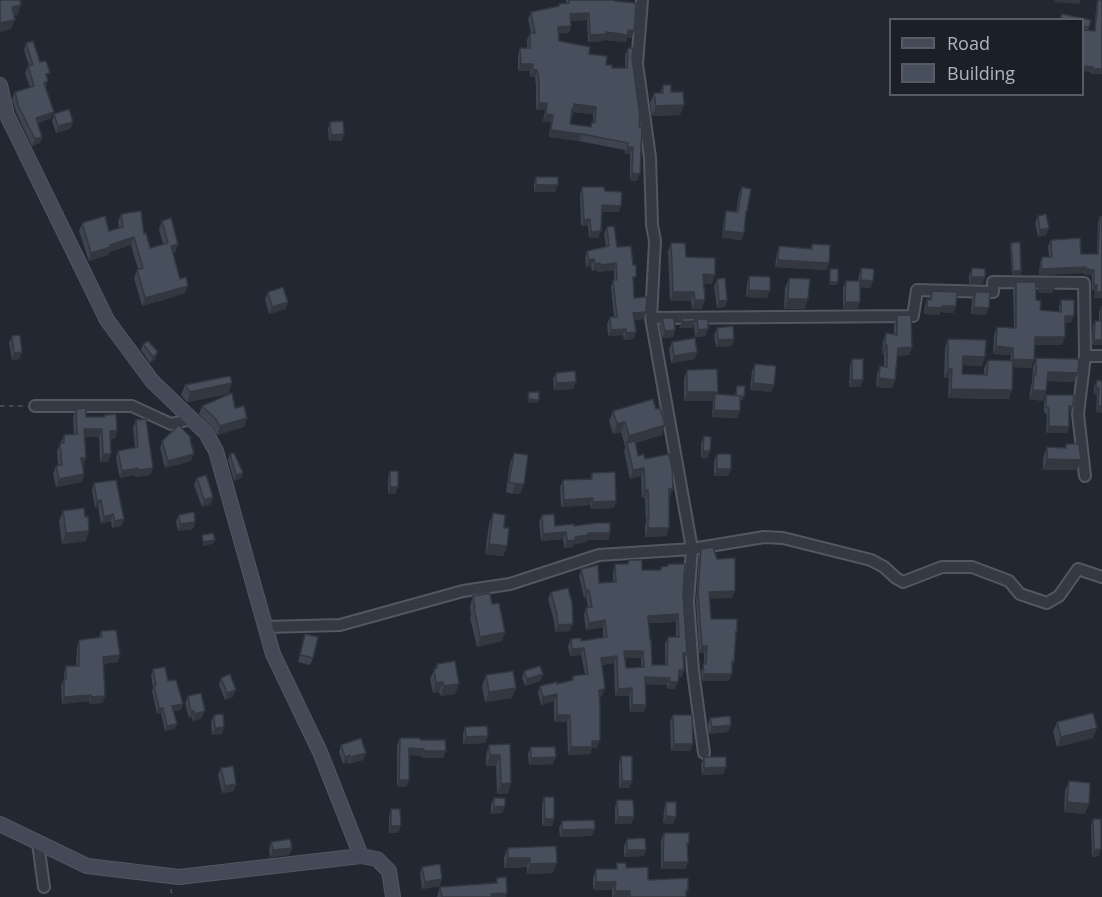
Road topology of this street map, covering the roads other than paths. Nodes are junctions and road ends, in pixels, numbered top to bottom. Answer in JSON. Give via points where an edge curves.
{"nodes":[{"id":1,"x":642,"y":0,"type":"edge"},
{"id":2,"x":0,"y":85,"type":"edge"},
{"id":3,"x":4,"y":114,"type":"edge"},
{"id":4,"x":651,"y":318,"type":"junction"},
{"id":5,"x":1086,"y":356,"type":"junction"},
{"id":6,"x":1102,"y":356,"type":"edge"},
{"id":7,"x":35,"y":406,"type":"road end"},
{"id":8,"x":191,"y":418,"type":"junction"},
{"id":9,"x":1085,"y":476,"type":"dead end"},
{"id":10,"x":692,"y":549,"type":"junction"},
{"id":11,"x":1102,"y":577,"type":"edge"},
{"id":12,"x":265,"y":627,"type":"junction"},
{"id":13,"x":704,"y":753,"type":"dead end"},
{"id":14,"x":0,"y":824,"type":"edge"},
{"id":15,"x":38,"y":843,"type":"junction"},
{"id":16,"x":361,"y":856,"type":"junction"},
{"id":17,"x":44,"y":887,"type":"dead end"},
{"id":18,"x":393,"y":897,"type":"edge"}],
"edges":[{"from":1,"to":4,"type":"street","via":[[637,64],[651,157],[655,242]]},
{"from":2,"to":3,"type":"street"},
{"from":3,"to":8,"type":"street","via":[[107,320],[152,381]]},
{"from":4,"to":5,"type":"street","via":[[913,316],[918,290],[993,292],[993,282],[1084,283]]},
{"from":4,"to":10,"type":"street"},
{"from":5,"to":6,"type":"street"},
{"from":5,"to":9,"type":"street","via":[[1078,414]]},
{"from":7,"to":8,"type":"street","via":[[132,406],[171,424]]},
{"from":8,"to":12,"type":"street","via":[[216,451]]},
{"from":10,"to":11,"type":"street","via":[[764,537],[783,538],[871,561],[903,582],[942,567],[972,567],[1009,581],[1020,594],[1047,603],[1059,596],[1078,569]]},
{"from":10,"to":12,"type":"street","via":[[599,555],[510,584],[463,591],[340,625]]},
{"from":10,"to":13,"type":"street","via":[[688,601]]},
{"from":12,"to":16,"type":"street","via":[[273,654],[320,752]]},
{"from":14,"to":15,"type":"street"},
{"from":15,"to":16,"type":"street","via":[[87,866],[179,877]]},
{"from":15,"to":17,"type":"street"},
{"from":16,"to":18,"type":"street","via":[[377,859],[389,871]]}]}
